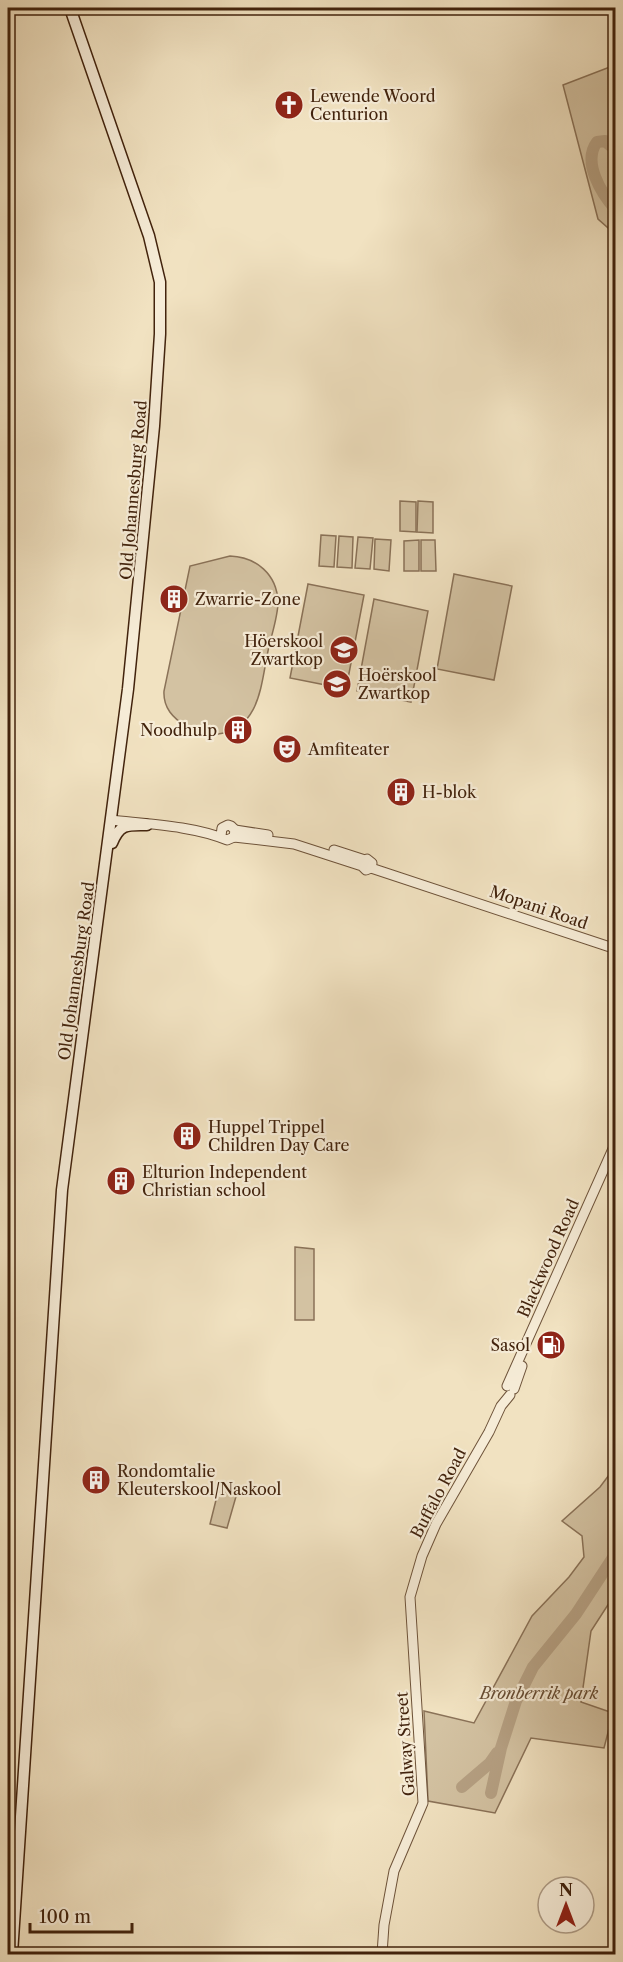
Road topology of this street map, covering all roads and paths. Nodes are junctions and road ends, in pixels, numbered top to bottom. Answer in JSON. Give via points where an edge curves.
{"nodes":[{"id":1,"x":70,"y":8,"type":"edge"},
{"id":2,"x":111,"y":817,"type":"junction"},
{"id":3,"x":147,"y":825,"type":"junction"},
{"id":4,"x":222,"y":832,"type":"junction"},
{"id":5,"x":106,"y":858,"type":"junction"},
{"id":6,"x":615,"y":949,"type":"edge"},
{"id":7,"x":615,"y":1142,"type":"edge"},
{"id":8,"x":615,"y":1155,"type":"edge"},
{"id":9,"x":597,"y":1190,"type":"junction"},
{"id":10,"x":509,"y":1391,"type":"joint"},
{"id":11,"x":410,"y":1597,"type":"joint"},
{"id":12,"x":12,"y":1954,"type":"edge"},
{"id":13,"x":382,"y":1954,"type":"edge"}],
"edges":[{"from":1,"to":2,"type":"main road","name":"Old Johannesburg Road","via":[[149,236],[160,282],[159,362],[142,565]]},
{"from":2,"to":3,"type":"street"},
{"from":2,"to":4,"type":"street"},
{"from":2,"to":5,"type":"main road","name":"Old Johannesburg Road"},
{"from":3,"to":4,"type":"street"},
{"from":3,"to":5,"type":"main road","via":[[119,829]]},
{"from":4,"to":6,"type":"street","name":"Mopani Road","via":[[228,825],[234,833],[367,864]]},
{"from":5,"to":12,"type":"main road","name":"Old Johannesburg Road","via":[[62,1190]]},
{"from":7,"to":9,"type":"street","name":"Blackwood Road"},
{"from":8,"to":9,"type":"street","name":"Blackwood Road"},
{"from":9,"to":10,"type":"street","name":"Blackwood Road"},
{"from":10,"to":11,"type":"street","name":"Buffalo Road","via":[[429,1539]]},
{"from":11,"to":13,"type":"street","name":"Galway Street","via":[[423,1803],[394,1871]]}]}
